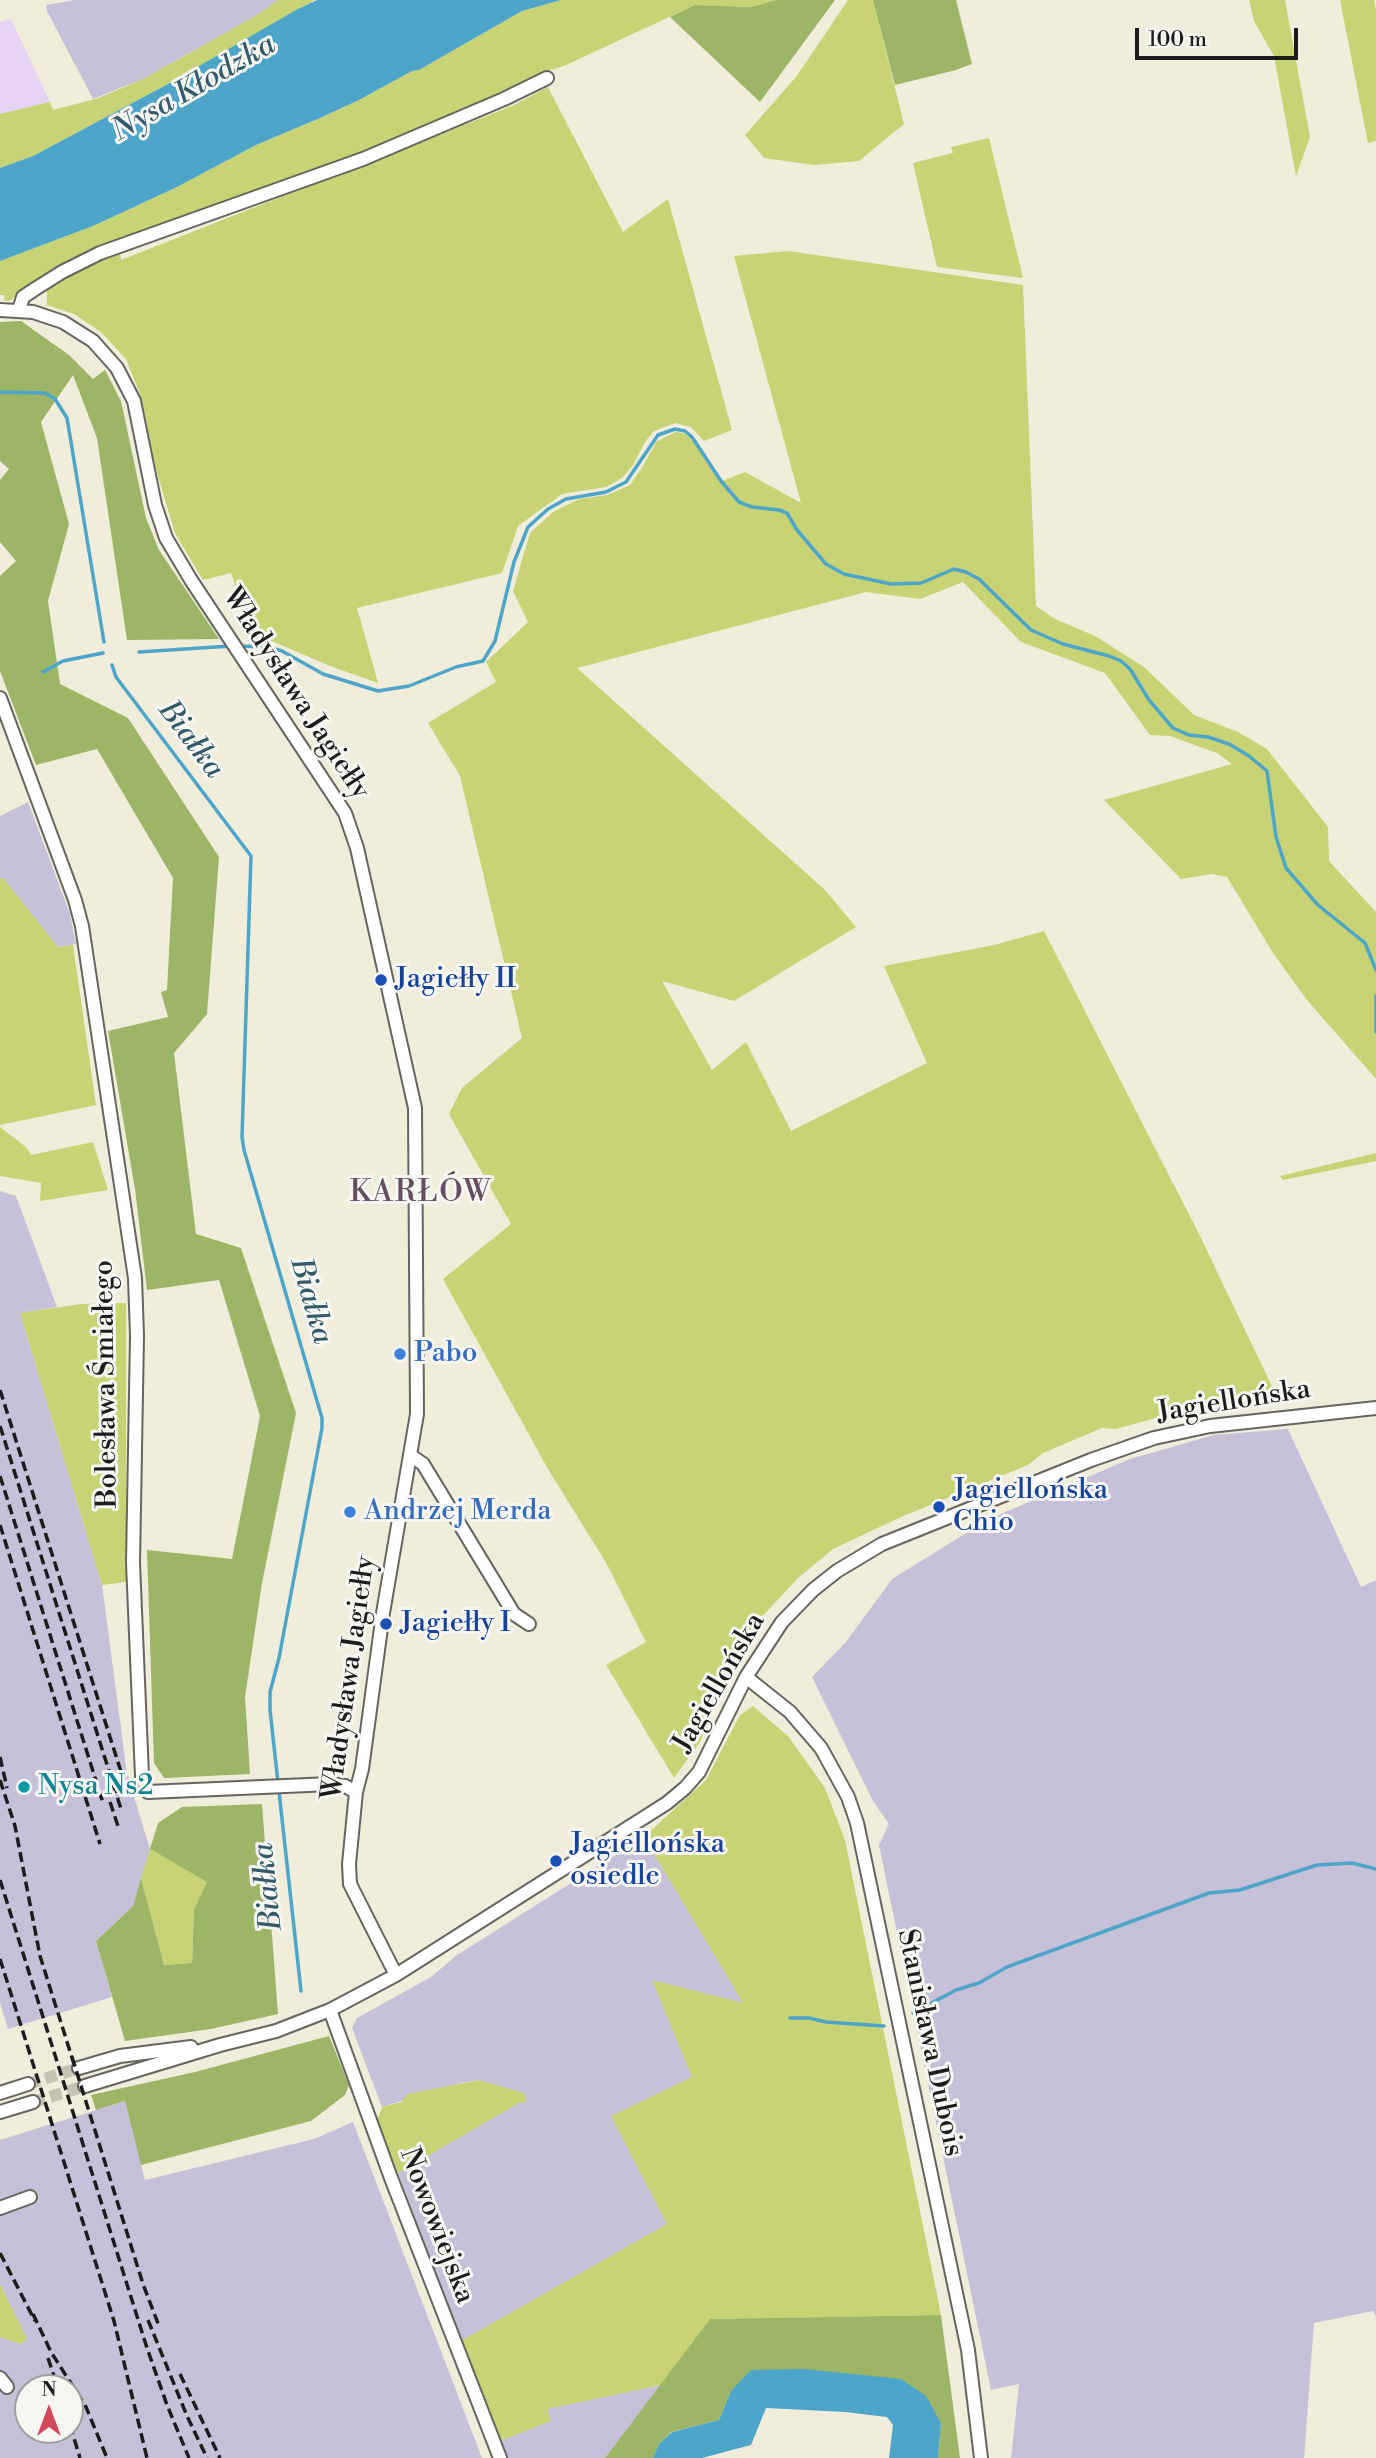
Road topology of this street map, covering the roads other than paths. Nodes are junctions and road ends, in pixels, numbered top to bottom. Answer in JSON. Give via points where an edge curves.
{"nodes":[{"id":1,"x":547,"y":78,"type":"dead end"},
{"id":2,"x":0,"y":310,"type":"edge"},
{"id":3,"x":19,"y":310,"type":"junction"},
{"id":4,"x":0,"y":698,"type":"edge"},
{"id":5,"x":1376,"y":1408,"type":"edge"},
{"id":6,"x":411,"y":1455,"type":"junction"},
{"id":7,"x":529,"y":1623,"type":"dead end"},
{"id":8,"x":746,"y":1677,"type":"junction"},
{"id":9,"x":356,"y":1792,"type":"junction"},
{"id":10,"x":396,"y":1975,"type":"junction"},
{"id":11,"x":330,"y":2010,"type":"junction"},
{"id":12,"x":220,"y":2045,"type":"junction"},
{"id":13,"x":79,"y":2068,"type":"tunnel mouth"},
{"id":14,"x":28,"y":2084,"type":"tunnel mouth"},
{"id":15,"x":85,"y":2086,"type":"tunnel mouth"},
{"id":16,"x":0,"y":2093,"type":"edge"},
{"id":17,"x":33,"y":2102,"type":"tunnel mouth"},
{"id":18,"x":0,"y":2112,"type":"edge"},
{"id":19,"x":30,"y":2197,"type":"dead end"},
{"id":20,"x":0,"y":2208,"type":"edge"},
{"id":21,"x":499,"y":2458,"type":"edge"},
{"id":22,"x":981,"y":2458,"type":"edge"}],
"edges":[{"from":1,"to":3,"type":"street","via":[[363,159],[100,253],[34,289],[23,297]]},
{"from":2,"to":3,"type":"street","name":"Władysława Jagiełły"},
{"from":3,"to":6,"type":"street","name":"Władysława Jagiełły","via":[[48,316],[79,331],[117,368],[134,401],[166,538],[349,820],[415,1108],[417,1414]]},
{"from":4,"to":9,"type":"street","name":"Bolesława Śmiałego","via":[[82,926],[135,1278],[133,1563],[142,1776],[148,1792],[331,1784]]},
{"from":5,"to":8,"type":"street","name":"Jagiellońska","via":[[1210,1426],[1154,1438],[896,1538],[851,1562],[813,1590],[782,1622]]},
{"from":6,"to":7,"type":"street","via":[[423,1464],[514,1614]]},
{"from":6,"to":9,"type":"street","name":"Władysława Jagiełły"},
{"from":8,"to":10,"type":"street","name":"Jagiellońska","via":[[706,1759],[685,1788]]},
{"from":8,"to":22,"type":"street","name":"Stanisława Dubois","via":[[790,1712],[821,1748],[857,1823],[968,2350]]},
{"from":9,"to":10,"type":"street","name":"Władysława Jagiełły","via":[[350,1884]]},
{"from":10,"to":11,"type":"street","name":"Jagiellońska"},
{"from":11,"to":12,"type":"street","name":"Jagiellońska","via":[[276,2031]]},
{"from":11,"to":21,"type":"street","name":"Nowowiejska"},
{"from":12,"to":13,"type":"street","name":"Jagiellońska","via":[[120,2056]]},
{"from":12,"to":15,"type":"street","name":"Jagiellońska"},
{"from":14,"to":16,"type":"street"},
{"from":17,"to":18,"type":"street"},
{"from":19,"to":20,"type":"street"}]}
